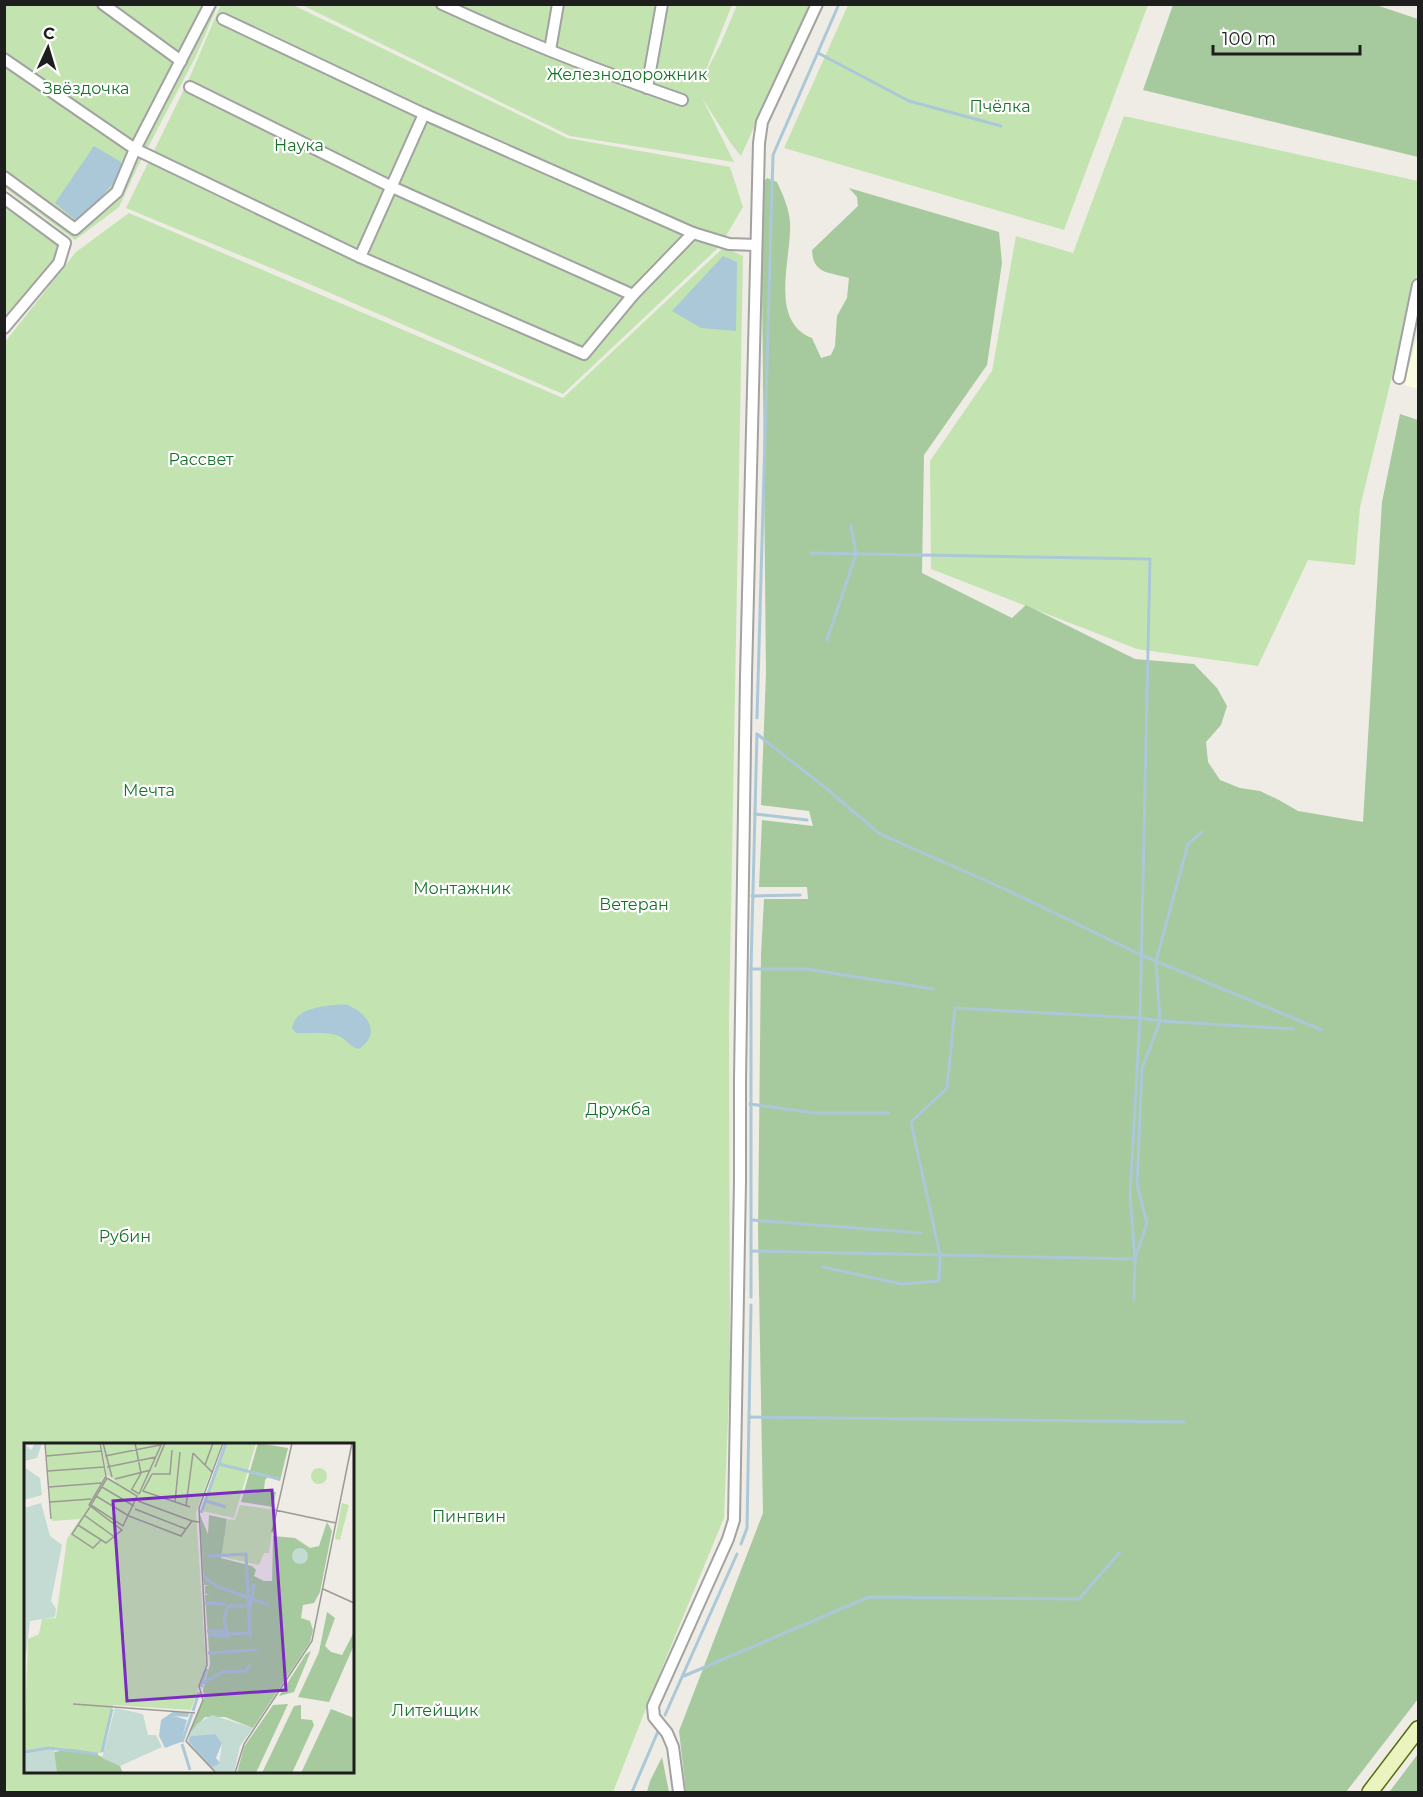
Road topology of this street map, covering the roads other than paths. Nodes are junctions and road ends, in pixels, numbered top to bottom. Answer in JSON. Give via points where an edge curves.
{"nodes":[{"id":1,"x":103,"y":4,"type":"edge"},
{"id":2,"x":210,"y":4,"type":"edge"},
{"id":3,"x":442,"y":4,"type":"edge"},
{"id":4,"x":558,"y":4,"type":"edge"},
{"id":5,"x":662,"y":4,"type":"edge"},
{"id":6,"x":818,"y":4,"type":"edge"},
{"id":7,"x":223,"y":19,"type":"dead end"},
{"id":8,"x":550,"y":50,"type":"junction"},
{"id":9,"x":4,"y":59,"type":"edge"},
{"id":10,"x":181,"y":61,"type":"junction"},
{"id":11,"x":190,"y":87,"type":"dead end"},
{"id":12,"x":647,"y":88,"type":"junction"},
{"id":13,"x":682,"y":100,"type":"dead end"},
{"id":14,"x":424,"y":114,"type":"junction"},
{"id":15,"x":135,"y":149,"type":"junction"},
{"id":16,"x":4,"y":177,"type":"edge"},
{"id":17,"x":392,"y":187,"type":"junction"},
{"id":18,"x":4,"y":198,"type":"edge"},
{"id":19,"x":693,"y":233,"type":"junction"},
{"id":20,"x":756,"y":245,"type":"junction"},
{"id":21,"x":360,"y":257,"type":"junction"},
{"id":22,"x":1419,"y":285,"type":"edge"},
{"id":23,"x":633,"y":295,"type":"junction"},
{"id":24,"x":4,"y":328,"type":"edge"},
{"id":25,"x":1399,"y":378,"type":"dead end"},
{"id":26,"x":1419,"y":1729,"type":"edge"},
{"id":27,"x":679,"y":1792,"type":"edge"},
{"id":28,"x":1370,"y":1792,"type":"edge"}],
"edges":[{"from":1,"to":10,"type":"street"},
{"from":2,"to":10,"type":"street"},
{"from":3,"to":8,"type":"street"},
{"from":4,"to":8,"type":"street"},
{"from":5,"to":12,"type":"street"},
{"from":6,"to":20,"type":"street","via":[[762,123]]},
{"from":7,"to":14,"type":"street"},
{"from":8,"to":12,"type":"street"},
{"from":9,"to":15,"type":"street"},
{"from":10,"to":15,"type":"street"},
{"from":11,"to":17,"type":"street"},
{"from":12,"to":13,"type":"street"},
{"from":14,"to":17,"type":"street"},
{"from":14,"to":19,"type":"street"},
{"from":15,"to":16,"type":"street","via":[[117,192],[75,229]]},
{"from":15,"to":21,"type":"street"},
{"from":17,"to":21,"type":"street"},
{"from":17,"to":23,"type":"street"},
{"from":18,"to":24,"type":"street","via":[[65,243],[60,263]]},
{"from":19,"to":20,"type":"street","via":[[729,244]]},
{"from":19,"to":23,"type":"street"},
{"from":20,"to":27,"type":"street","via":[[734,1520],[653,1706],[654,1717],[673,1747]]},
{"from":21,"to":23,"type":"street","via":[[584,354]]},
{"from":22,"to":25,"type":"street"},
{"from":26,"to":28,"type":"street"}]}
